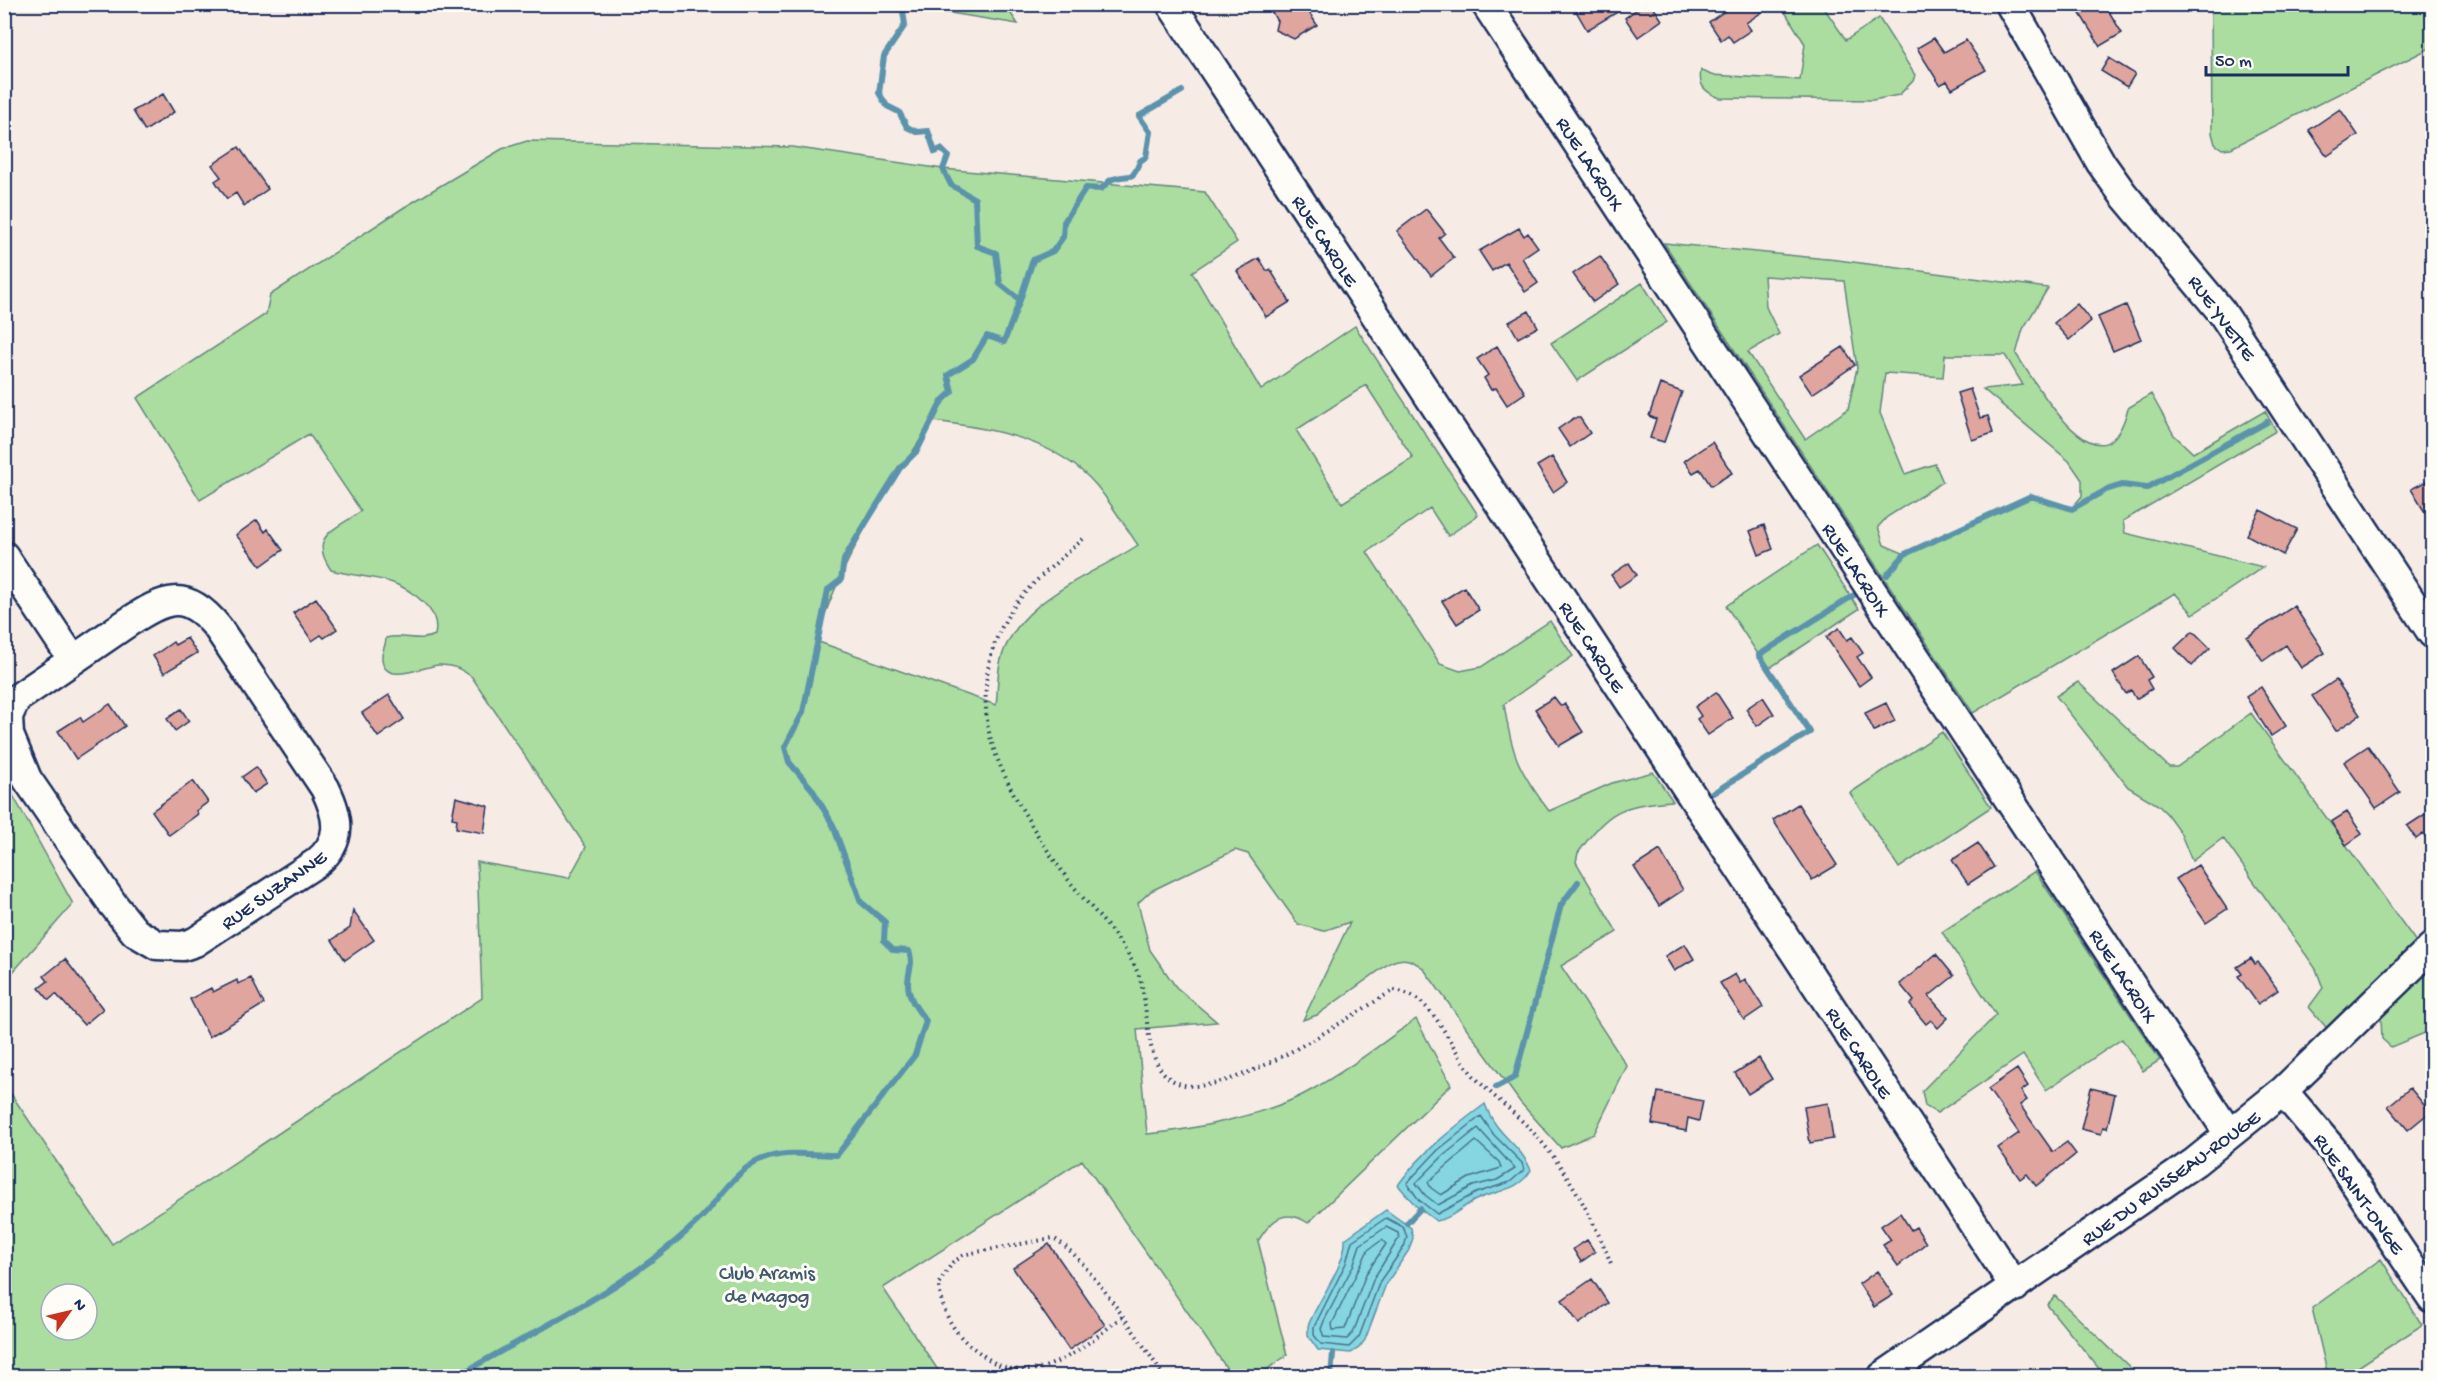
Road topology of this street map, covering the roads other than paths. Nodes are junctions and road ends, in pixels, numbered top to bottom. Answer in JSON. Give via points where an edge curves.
{"nodes":[{"id":1,"x":1171,"y":4,"type":"edge"},
{"id":2,"x":1486,"y":4,"type":"edge"},
{"id":3,"x":2010,"y":4,"type":"edge"},
{"id":4,"x":4,"y":555,"type":"edge"},
{"id":5,"x":2433,"y":633,"type":"edge"},
{"id":6,"x":73,"y":660,"type":"junction"},
{"id":7,"x":2433,"y":947,"type":"edge"},
{"id":8,"x":2283,"y":1091,"type":"junction"},
{"id":9,"x":2229,"y":1134,"type":"junction"},
{"id":10,"x":2015,"y":1287,"type":"junction"},
{"id":11,"x":2433,"y":1298,"type":"edge"},
{"id":12,"x":1883,"y":1377,"type":"edge"}],
"edges":[{"from":1,"to":10,"type":"street","name":"RUE CAROLE"},
{"from":2,"to":9,"type":"street","name":"RUE LACROIX"},
{"from":3,"to":5,"type":"street","name":"RUE YVETTE","via":[[2101,163],[2221,311]]},
{"from":4,"to":6,"type":"street"},
{"from":6,"to":6,"type":"street","name":"RUE SUZANNE","via":[[157,604],[176,600],[203,610],[325,788],[338,824],[325,856],[195,942],[170,947],[145,940],[112,903],[27,779],[9,735],[8,716],[16,699]]},
{"from":7,"to":8,"type":"street","name":"RUE DU RUISSEAU-ROUGE"},
{"from":8,"to":9,"type":"street","name":"RUE DU RUISSEAU-ROUGE"},
{"from":8,"to":11,"type":"street","name":"RUE SAINT-ONGE","via":[[2332,1149]]},
{"from":9,"to":10,"type":"street","name":"RUE DU RUISSEAU-ROUGE","via":[[2174,1178]]},
{"from":10,"to":12,"type":"street","name":"RUE DU RUISSEAU-ROUGE"}]}
